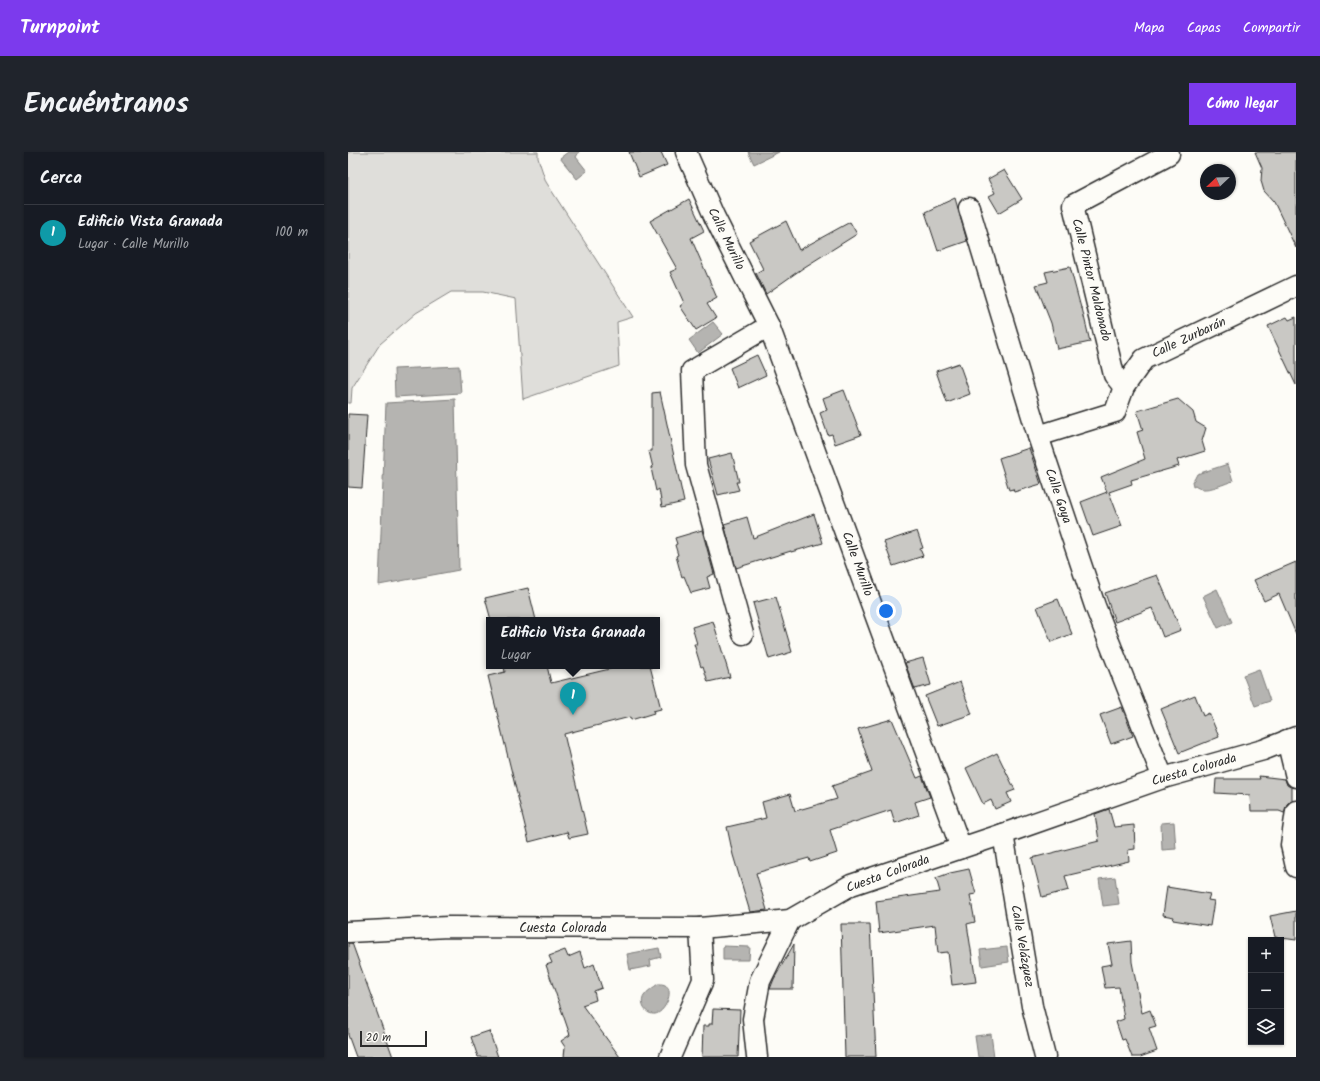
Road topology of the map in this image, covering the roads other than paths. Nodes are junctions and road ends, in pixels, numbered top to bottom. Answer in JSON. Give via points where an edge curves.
{"nodes":[{"id":1,"x":686,"y":152,"type":"edge"},
{"id":2,"x":1169,"y":154,"type":"dead end"},
{"id":3,"x":969,"y":208,"type":"dead end"},
{"id":4,"x":1296,"y":286,"type":"edge"},
{"id":5,"x":769,"y":326,"type":"junction"},
{"id":6,"x":1124,"y":387,"type":"junction"},
{"id":7,"x":1038,"y":436,"type":"junction"},
{"id":8,"x":743,"y":634,"type":"dead end"},
{"id":9,"x":1292,"y":739,"type":"edge"},
{"id":10,"x":1296,"y":777,"type":"edge"},
{"id":11,"x":1164,"y":778,"type":"junction"},
{"id":12,"x":1296,"y":811,"type":"edge"},
{"id":13,"x":1003,"y":834,"type":"junction"},
{"id":14,"x":961,"y":848,"type":"junction"},
{"id":15,"x":1296,"y":867,"type":"edge"},
{"id":16,"x":790,"y":920,"type":"junction"},
{"id":17,"x":700,"y":928,"type":"junction"},
{"id":18,"x":348,"y":932,"type":"edge"},
{"id":19,"x":670,"y":1057,"type":"edge"},
{"id":20,"x":756,"y":1057,"type":"edge"},
{"id":21,"x":1045,"y":1057,"type":"edge"}],
"edges":[{"from":1,"to":5,"type":"street","name":"Calle Murillo","via":[[714,216]]},
{"from":2,"to":6,"type":"street","name":"Calle Pintor Maldonado","via":[[1073,205],[1114,375]]},
{"from":3,"to":7,"type":"street","name":"Calle Goya"},
{"from":4,"to":6,"type":"street","name":"Calle Zurbarán","via":[[1144,359]]},
{"from":5,"to":8,"type":"street","via":[[692,371],[696,465]]},
{"from":5,"to":14,"type":"street","name":"Calle Murillo"},
{"from":6,"to":7,"type":"street","name":"Calle Zurbarán","via":[[1115,412]]},
{"from":7,"to":11,"type":"street","name":"Calle Goya","via":[[1095,606]]},
{"from":9,"to":10,"type":"street"},
{"from":9,"to":11,"type":"street","name":"Cuesta Colorada","via":[[1263,750]]},
{"from":11,"to":13,"type":"street","name":"Cuesta Colorada"},
{"from":12,"to":15,"type":"street","via":[[1291,845]]},
{"from":13,"to":14,"type":"street","name":"Cuesta Colorada"},
{"from":13,"to":21,"type":"street","name":"Calle Velázquez","via":[[1032,1006]]},
{"from":14,"to":16,"type":"street","name":"Cuesta Colorada","via":[[851,885]]},
{"from":16,"to":17,"type":"street","name":"Cuesta Colorada"},
{"from":16,"to":20,"type":"street","via":[[760,982],[753,1019]]},
{"from":17,"to":18,"type":"street","name":"Cuesta Colorada","via":[[448,927]]},
{"from":17,"to":19,"type":"street","via":[[703,980]]}]}
